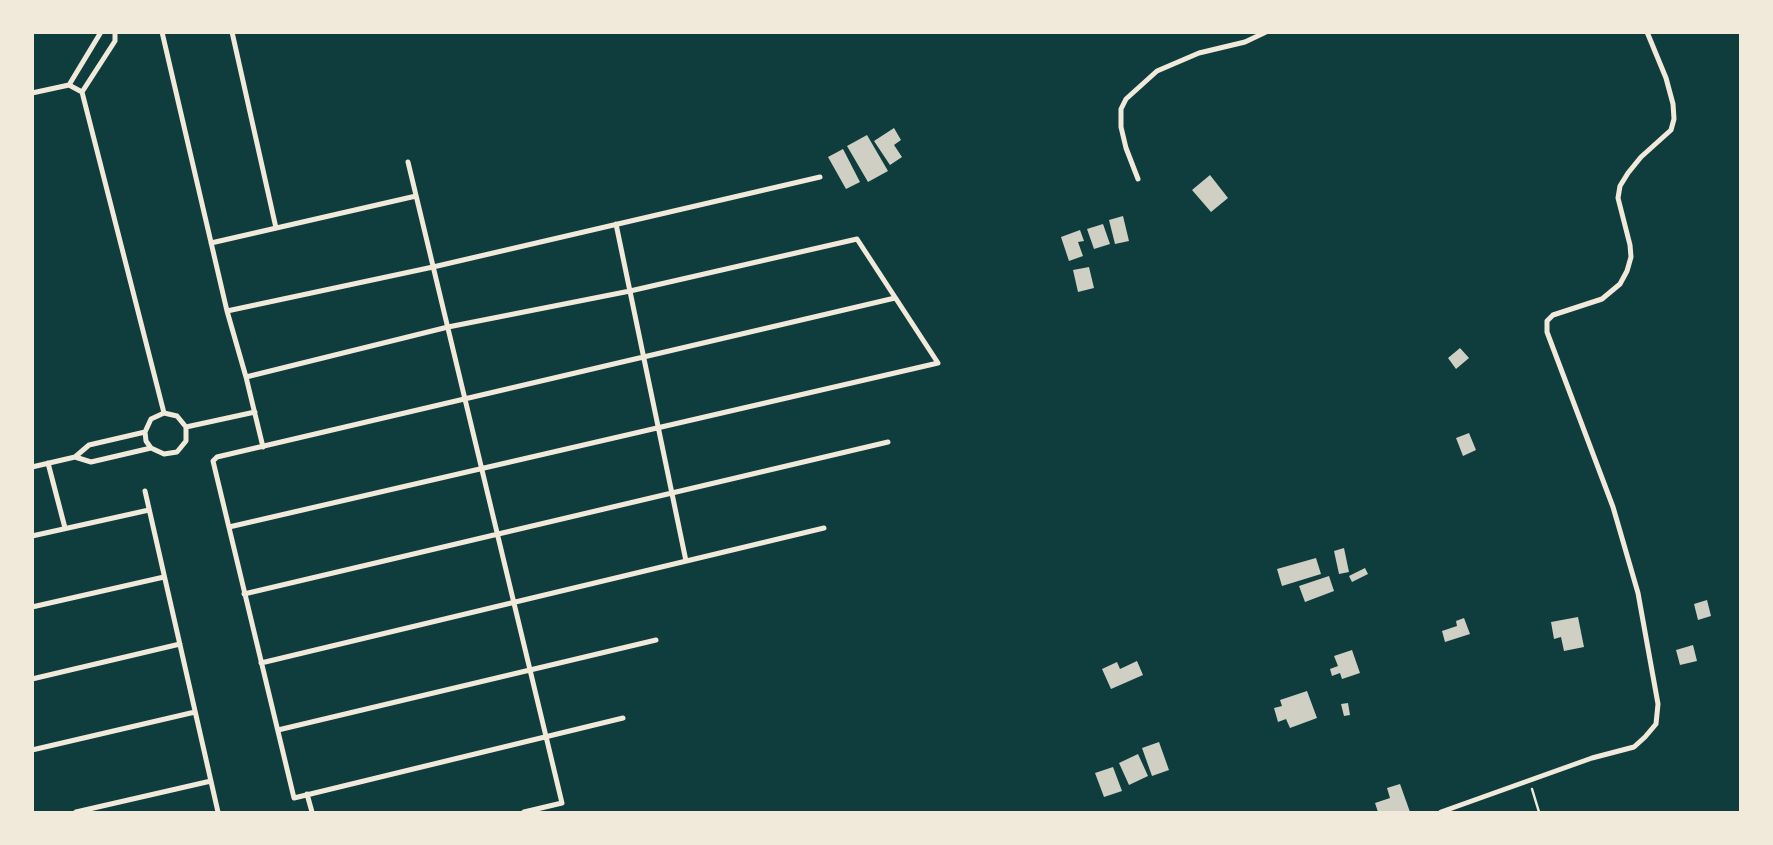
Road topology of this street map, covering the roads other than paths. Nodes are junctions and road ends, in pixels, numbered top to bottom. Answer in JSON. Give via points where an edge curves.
{"nodes":[{"id":1,"x":101,"y":32,"type":"edge"},
{"id":2,"x":115,"y":32,"type":"edge"},
{"id":3,"x":162,"y":32,"type":"edge"},
{"id":4,"x":232,"y":32,"type":"edge"},
{"id":5,"x":1266,"y":32,"type":"edge"},
{"id":6,"x":1647,"y":32,"type":"edge"},
{"id":7,"x":69,"y":85,"type":"junction"},
{"id":8,"x":82,"y":92,"type":"junction"},
{"id":9,"x":32,"y":93,"type":"edge"},
{"id":10,"x":408,"y":162,"type":"dead end"},
{"id":11,"x":820,"y":177,"type":"dead end"},
{"id":12,"x":1138,"y":179,"type":"dead end"},
{"id":13,"x":416,"y":196,"type":"junction"},
{"id":14,"x":616,"y":224,"type":"junction"},
{"id":15,"x":276,"y":228,"type":"junction"},
{"id":16,"x":211,"y":243,"type":"junction"},
{"id":17,"x":433,"y":267,"type":"junction"},
{"id":18,"x":630,"y":291,"type":"junction"},
{"id":19,"x":896,"y":298,"type":"junction"},
{"id":20,"x":227,"y":311,"type":"junction"},
{"id":21,"x":448,"y":327,"type":"junction"},
{"id":22,"x":644,"y":357,"type":"junction"},
{"id":23,"x":246,"y":377,"type":"junction"},
{"id":24,"x":465,"y":399,"type":"junction"},
{"id":25,"x":255,"y":412,"type":"junction"},
{"id":26,"x":164,"y":413,"type":"junction"},
{"id":27,"x":186,"y":427,"type":"junction"},
{"id":28,"x":659,"y":428,"type":"junction"},
{"id":29,"x":145,"y":432,"type":"junction"},
{"id":30,"x":888,"y":442,"type":"dead end"},
{"id":31,"x":263,"y":447,"type":"junction"},
{"id":32,"x":151,"y":448,"type":"junction"},
{"id":33,"x":75,"y":458,"type":"junction"},
{"id":34,"x":48,"y":464,"type":"junction"},
{"id":35,"x":32,"y":467,"type":"edge"},
{"id":36,"x":482,"y":469,"type":"junction"},
{"id":37,"x":145,"y":491,"type":"dead end"},
{"id":38,"x":672,"y":493,"type":"junction"},
{"id":39,"x":149,"y":510,"type":"junction"},
{"id":40,"x":229,"y":527,"type":"junction"},
{"id":41,"x":65,"y":528,"type":"junction"},
{"id":42,"x":824,"y":528,"type":"dead end"},
{"id":43,"x":498,"y":534,"type":"junction"},
{"id":44,"x":32,"y":536,"type":"edge"},
{"id":45,"x":686,"y":561,"type":"junction"},
{"id":46,"x":164,"y":577,"type":"junction"},
{"id":47,"x":244,"y":594,"type":"junction"},
{"id":48,"x":514,"y":602,"type":"junction"},
{"id":49,"x":32,"y":607,"type":"edge"},
{"id":50,"x":656,"y":640,"type":"dead end"},
{"id":51,"x":180,"y":644,"type":"junction"},
{"id":52,"x":261,"y":662,"type":"junction"},
{"id":53,"x":530,"y":670,"type":"junction"},
{"id":54,"x":32,"y":679,"type":"edge"},
{"id":55,"x":195,"y":712,"type":"junction"},
{"id":56,"x":623,"y":718,"type":"dead end"},
{"id":57,"x":278,"y":730,"type":"junction"},
{"id":58,"x":546,"y":736,"type":"junction"},
{"id":59,"x":32,"y":750,"type":"edge"},
{"id":60,"x":211,"y":781,"type":"junction"},
{"id":61,"x":307,"y":794,"type":"junction"},
{"id":62,"x":76,"y":812,"type":"edge"},
{"id":63,"x":218,"y":812,"type":"edge"},
{"id":64,"x":312,"y":812,"type":"edge"},
{"id":65,"x":524,"y":812,"type":"edge"},
{"id":66,"x":1441,"y":812,"type":"edge"}],
"edges":[{"from":1,"to":7,"type":"street"},
{"from":2,"to":8,"type":"street","via":[[115,41]]},
{"from":3,"to":16,"type":"street"},
{"from":4,"to":15,"type":"street"},
{"from":5,"to":12,"type":"street","via":[[1245,42],[1199,53],[1157,71],[1126,100],[1120,109],[1121,128]]},
{"from":6,"to":66,"type":"street","via":[[1666,78],[1674,119],[1671,130],[1641,156],[1620,186],[1618,198],[1631,251],[1627,271],[1620,284],[1602,299],[1553,315],[1547,321],[1547,332],[1613,507],[1638,593],[1658,704],[1656,724],[1634,747],[1592,758]]},
{"from":7,"to":8,"type":"street"},
{"from":7,"to":9,"type":"street"},
{"from":8,"to":26,"type":"street"},
{"from":10,"to":13,"type":"street"},
{"from":11,"to":14,"type":"street"},
{"from":13,"to":15,"type":"street"},
{"from":13,"to":17,"type":"street"},
{"from":14,"to":17,"type":"street"},
{"from":14,"to":18,"type":"street"},
{"from":15,"to":16,"type":"street"},
{"from":16,"to":20,"type":"street"},
{"from":17,"to":20,"type":"street"},
{"from":17,"to":21,"type":"street"},
{"from":18,"to":19,"type":"street","via":[[858,240]]},
{"from":18,"to":21,"type":"street"},
{"from":18,"to":22,"type":"street"},
{"from":19,"to":22,"type":"street"},
{"from":19,"to":28,"type":"street","via":[[938,363]]},
{"from":20,"to":23,"type":"street"},
{"from":21,"to":23,"type":"street"},
{"from":21,"to":24,"type":"street"},
{"from":22,"to":24,"type":"street"},
{"from":22,"to":28,"type":"street"},
{"from":23,"to":25,"type":"street"},
{"from":24,"to":31,"type":"street"},
{"from":24,"to":36,"type":"street"},
{"from":25,"to":27,"type":"street"},
{"from":25,"to":31,"type":"street"},
{"from":26,"to":27,"type":"street","via":[[177,416]]},
{"from":26,"to":29,"type":"street","via":[[151,419]]},
{"from":27,"to":32,"type":"street","via":[[186,441],[177,452],[164,454]]},
{"from":28,"to":36,"type":"street"},
{"from":28,"to":38,"type":"street"},
{"from":29,"to":32,"type":"street"},
{"from":29,"to":33,"type":"street","via":[[89,445]]},
{"from":30,"to":38,"type":"street"},
{"from":31,"to":40,"type":"street","via":[[217,457],[213,461]]},
{"from":32,"to":33,"type":"street","via":[[91,462]]},
{"from":33,"to":34,"type":"street"},
{"from":34,"to":35,"type":"street"},
{"from":34,"to":41,"type":"street"},
{"from":36,"to":40,"type":"street"},
{"from":36,"to":43,"type":"street"},
{"from":37,"to":39,"type":"street"},
{"from":38,"to":43,"type":"street"},
{"from":38,"to":45,"type":"street"},
{"from":39,"to":41,"type":"street"},
{"from":39,"to":46,"type":"street"},
{"from":40,"to":47,"type":"street"},
{"from":41,"to":44,"type":"street"},
{"from":42,"to":45,"type":"street"},
{"from":43,"to":47,"type":"street"},
{"from":43,"to":48,"type":"street"},
{"from":45,"to":48,"type":"street"},
{"from":46,"to":49,"type":"street"},
{"from":46,"to":51,"type":"street"},
{"from":47,"to":52,"type":"street"},
{"from":48,"to":52,"type":"street"},
{"from":48,"to":53,"type":"street"},
{"from":50,"to":53,"type":"street"},
{"from":51,"to":54,"type":"street"},
{"from":51,"to":55,"type":"street"},
{"from":52,"to":57,"type":"street"},
{"from":53,"to":57,"type":"street"},
{"from":53,"to":58,"type":"street"},
{"from":55,"to":59,"type":"street"},
{"from":55,"to":60,"type":"street"},
{"from":56,"to":58,"type":"street"},
{"from":57,"to":61,"type":"street","via":[[294,798]]},
{"from":58,"to":61,"type":"street"},
{"from":58,"to":65,"type":"street","via":[[562,803]]},
{"from":60,"to":62,"type":"street"},
{"from":60,"to":63,"type":"street"},
{"from":61,"to":64,"type":"street"}]}
